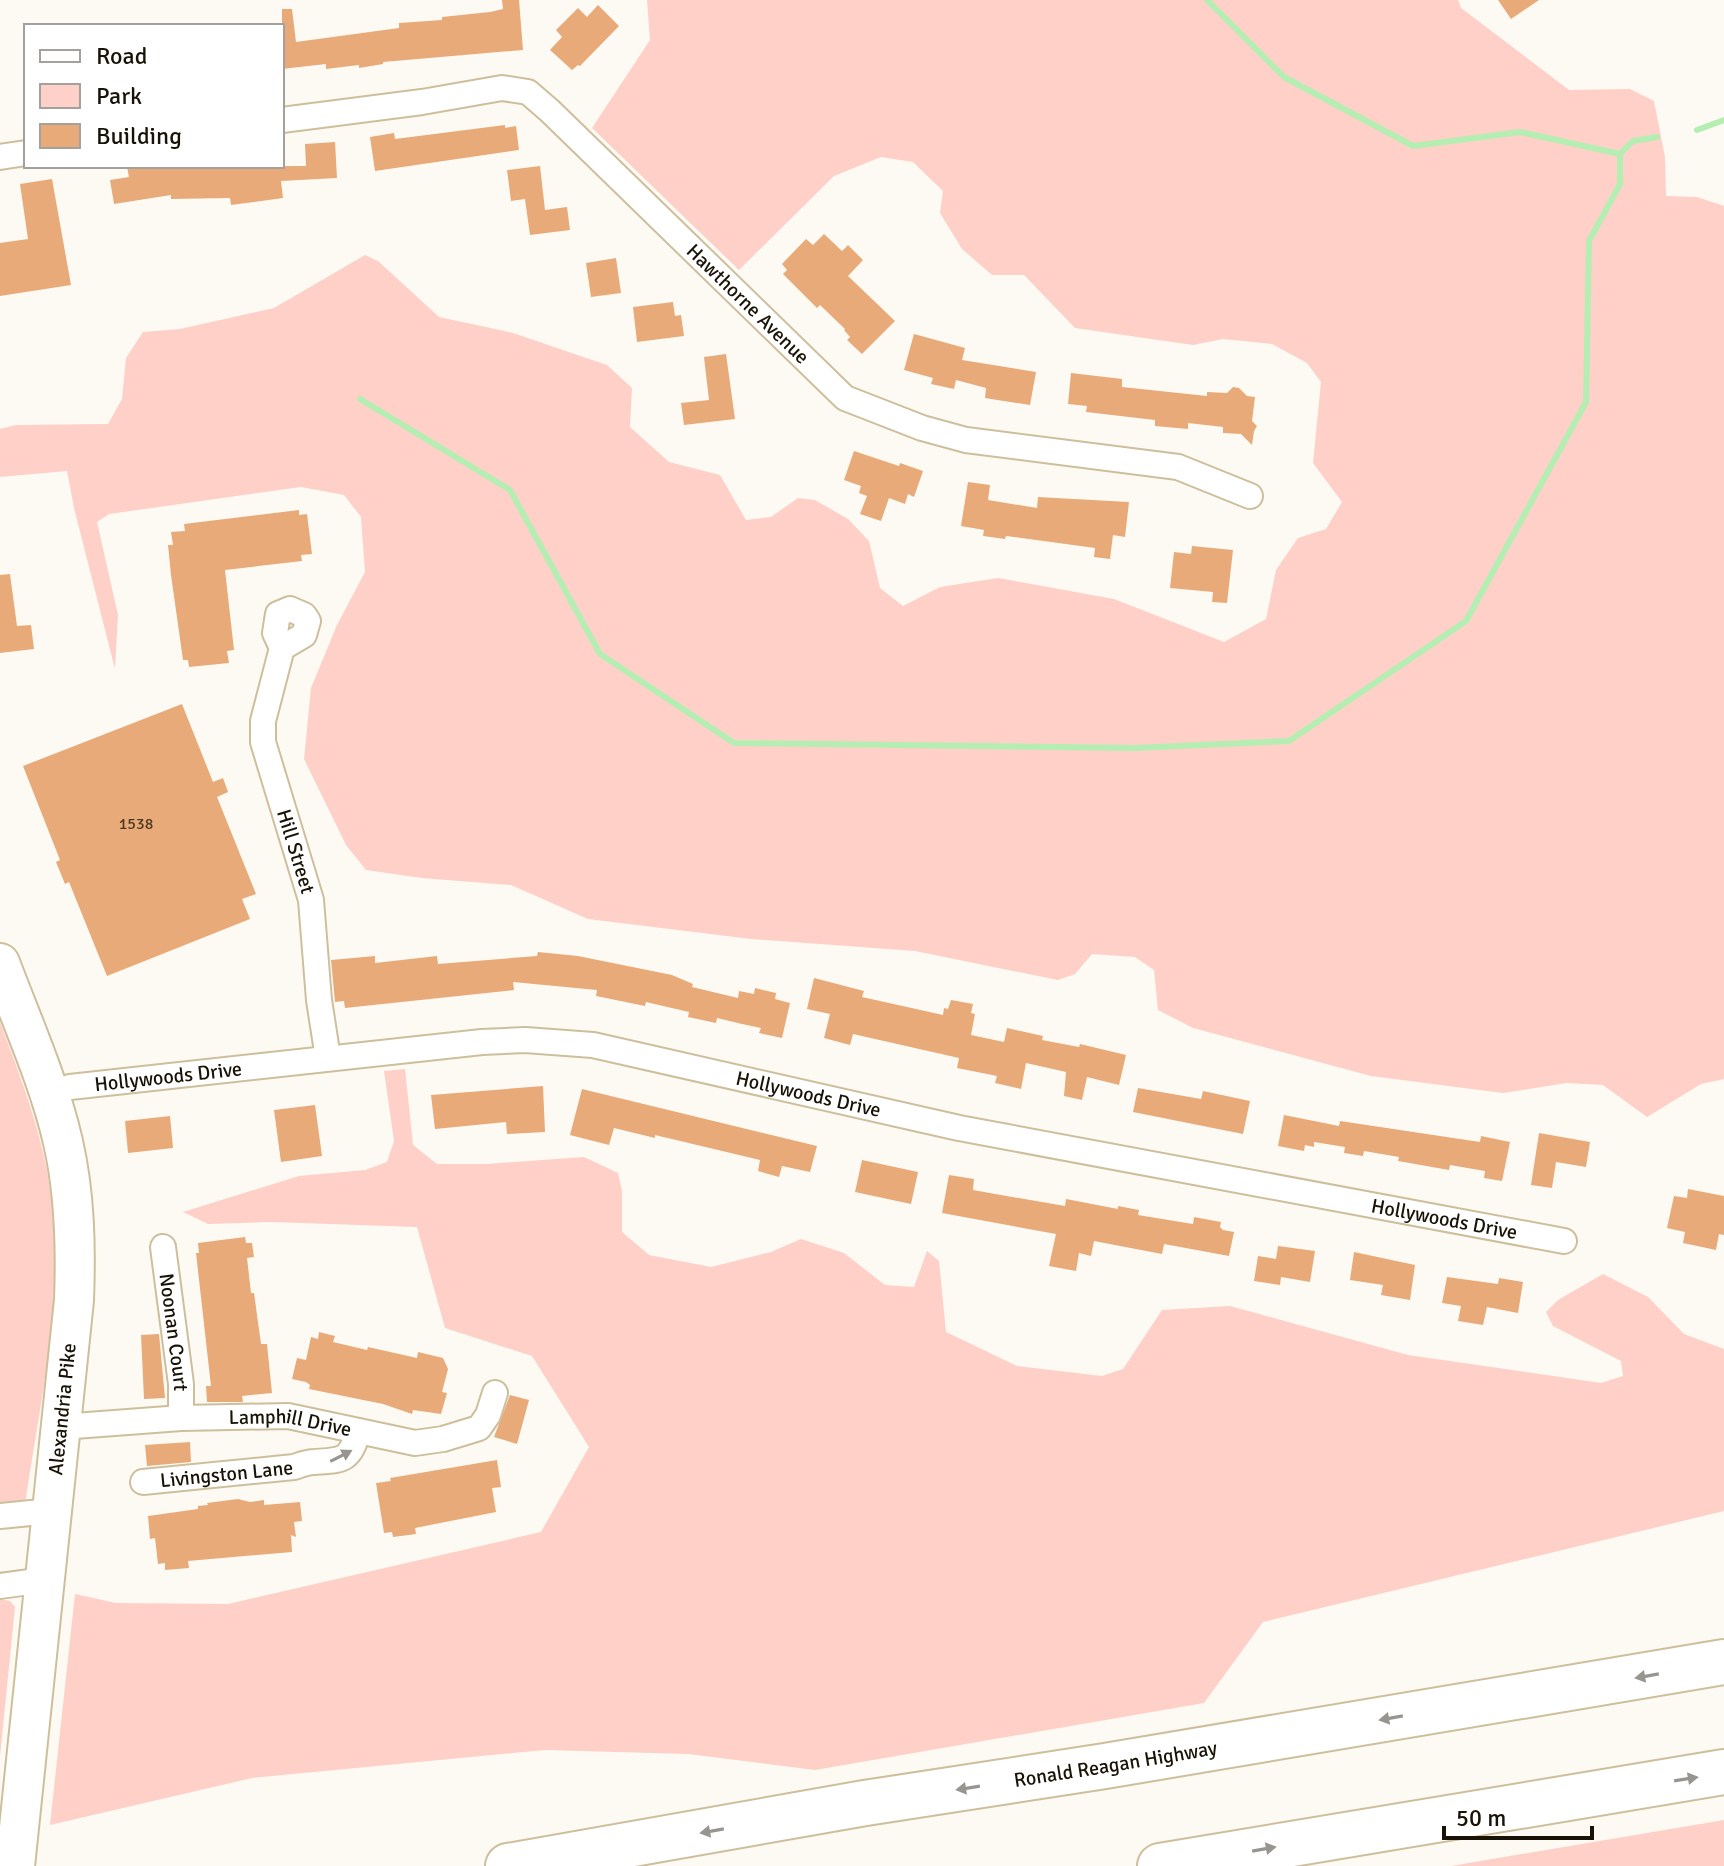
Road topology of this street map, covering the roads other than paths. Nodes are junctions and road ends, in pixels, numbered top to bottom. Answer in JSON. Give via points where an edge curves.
{"nodes":[{"id":1,"x":284,"y":120,"type":"edge"},
{"id":2,"x":24,"y":153,"type":"edge"},
{"id":3,"x":0,"y":157,"type":"edge"},
{"id":4,"x":1250,"y":496,"type":"dead end"},
{"id":5,"x":282,"y":648,"type":"dead end"},
{"id":6,"x":0,"y":963,"type":"edge"},
{"id":7,"x":328,"y":1058,"type":"junction"},
{"id":8,"x":48,"y":1095,"type":"junction"},
{"id":9,"x":1564,"y":1241,"type":"dead end"},
{"id":10,"x":163,"y":1247,"type":"dead end"},
{"id":11,"x":495,"y":1393,"type":"dead end"},
{"id":12,"x":181,"y":1418,"type":"junction"},
{"id":13,"x":305,"y":1419,"type":"junction"},
{"id":14,"x":61,"y":1427,"type":"junction"},
{"id":15,"x":358,"y":1431,"type":"junction"},
{"id":16,"x":310,"y":1462,"type":"junction"},
{"id":17,"x":143,"y":1482,"type":"dead end"},
{"id":18,"x":51,"y":1511,"type":"junction"},
{"id":19,"x":0,"y":1516,"type":"edge"},
{"id":20,"x":44,"y":1580,"type":"junction"},
{"id":21,"x":0,"y":1586,"type":"edge"},
{"id":22,"x":1724,"y":1662,"type":"edge"},
{"id":23,"x":1724,"y":1772,"type":"edge"},
{"id":24,"x":15,"y":1866,"type":"edge"},
{"id":25,"x":508,"y":1866,"type":"edge"},
{"id":26,"x":1160,"y":1866,"type":"edge"}],
"edges":[{"from":1,"to":4,"type":"street","name":"Hawthorne Avenue","via":[[521,89],[536,97],[845,398],[966,440],[1178,467]]},
{"from":2,"to":3,"type":"street"},
{"from":5,"to":7,"type":"street","name":"Hill Street","via":[[263,721],[263,742],[311,900]]},
{"from":6,"to":8,"type":"main road","name":"Alexandria Pike"},
{"from":7,"to":8,"type":"street","name":"Hollywoods Drive","via":[[70,1087]]},
{"from":7,"to":9,"type":"street","name":"Hollywoods Drive","via":[[482,1042],[593,1045],[959,1128]]},
{"from":8,"to":14,"type":"main road","name":"Alexandria Pike","via":[[63,1141],[76,1242]]},
{"from":10,"to":12,"type":"street","name":"Noonan Court"},
{"from":11,"to":15,"type":"street","name":"Lamphill Drive","via":[[479,1428],[443,1439],[407,1442]]},
{"from":12,"to":13,"type":"street","name":"Lamphill Drive"},
{"from":12,"to":14,"type":"street","name":"Lamphill Drive"},
{"from":13,"to":15,"type":"street","name":"Lamphill Drive"},
{"from":13,"to":16,"type":"street","name":"Livingston Lane","via":[[314,1440]]},
{"from":14,"to":18,"type":"main road","name":"Alexandria Pike"},
{"from":16,"to":15,"type":"street","name":"Livingston Lane","one_way":true,"via":[[343,1459],[353,1450]]},
{"from":16,"to":17,"type":"street","name":"Livingston Lane"},
{"from":18,"to":19,"type":"street"},
{"from":18,"to":20,"type":"main road","name":"Alexandria Pike"},
{"from":20,"to":21,"type":"street"},
{"from":20,"to":24,"type":"main road","name":"Alexandria Pike"},
{"from":22,"to":25,"type":"highway","name":"Ronald Reagan Highway","one_way":true},
{"from":26,"to":23,"type":"highway","one_way":true}]}
